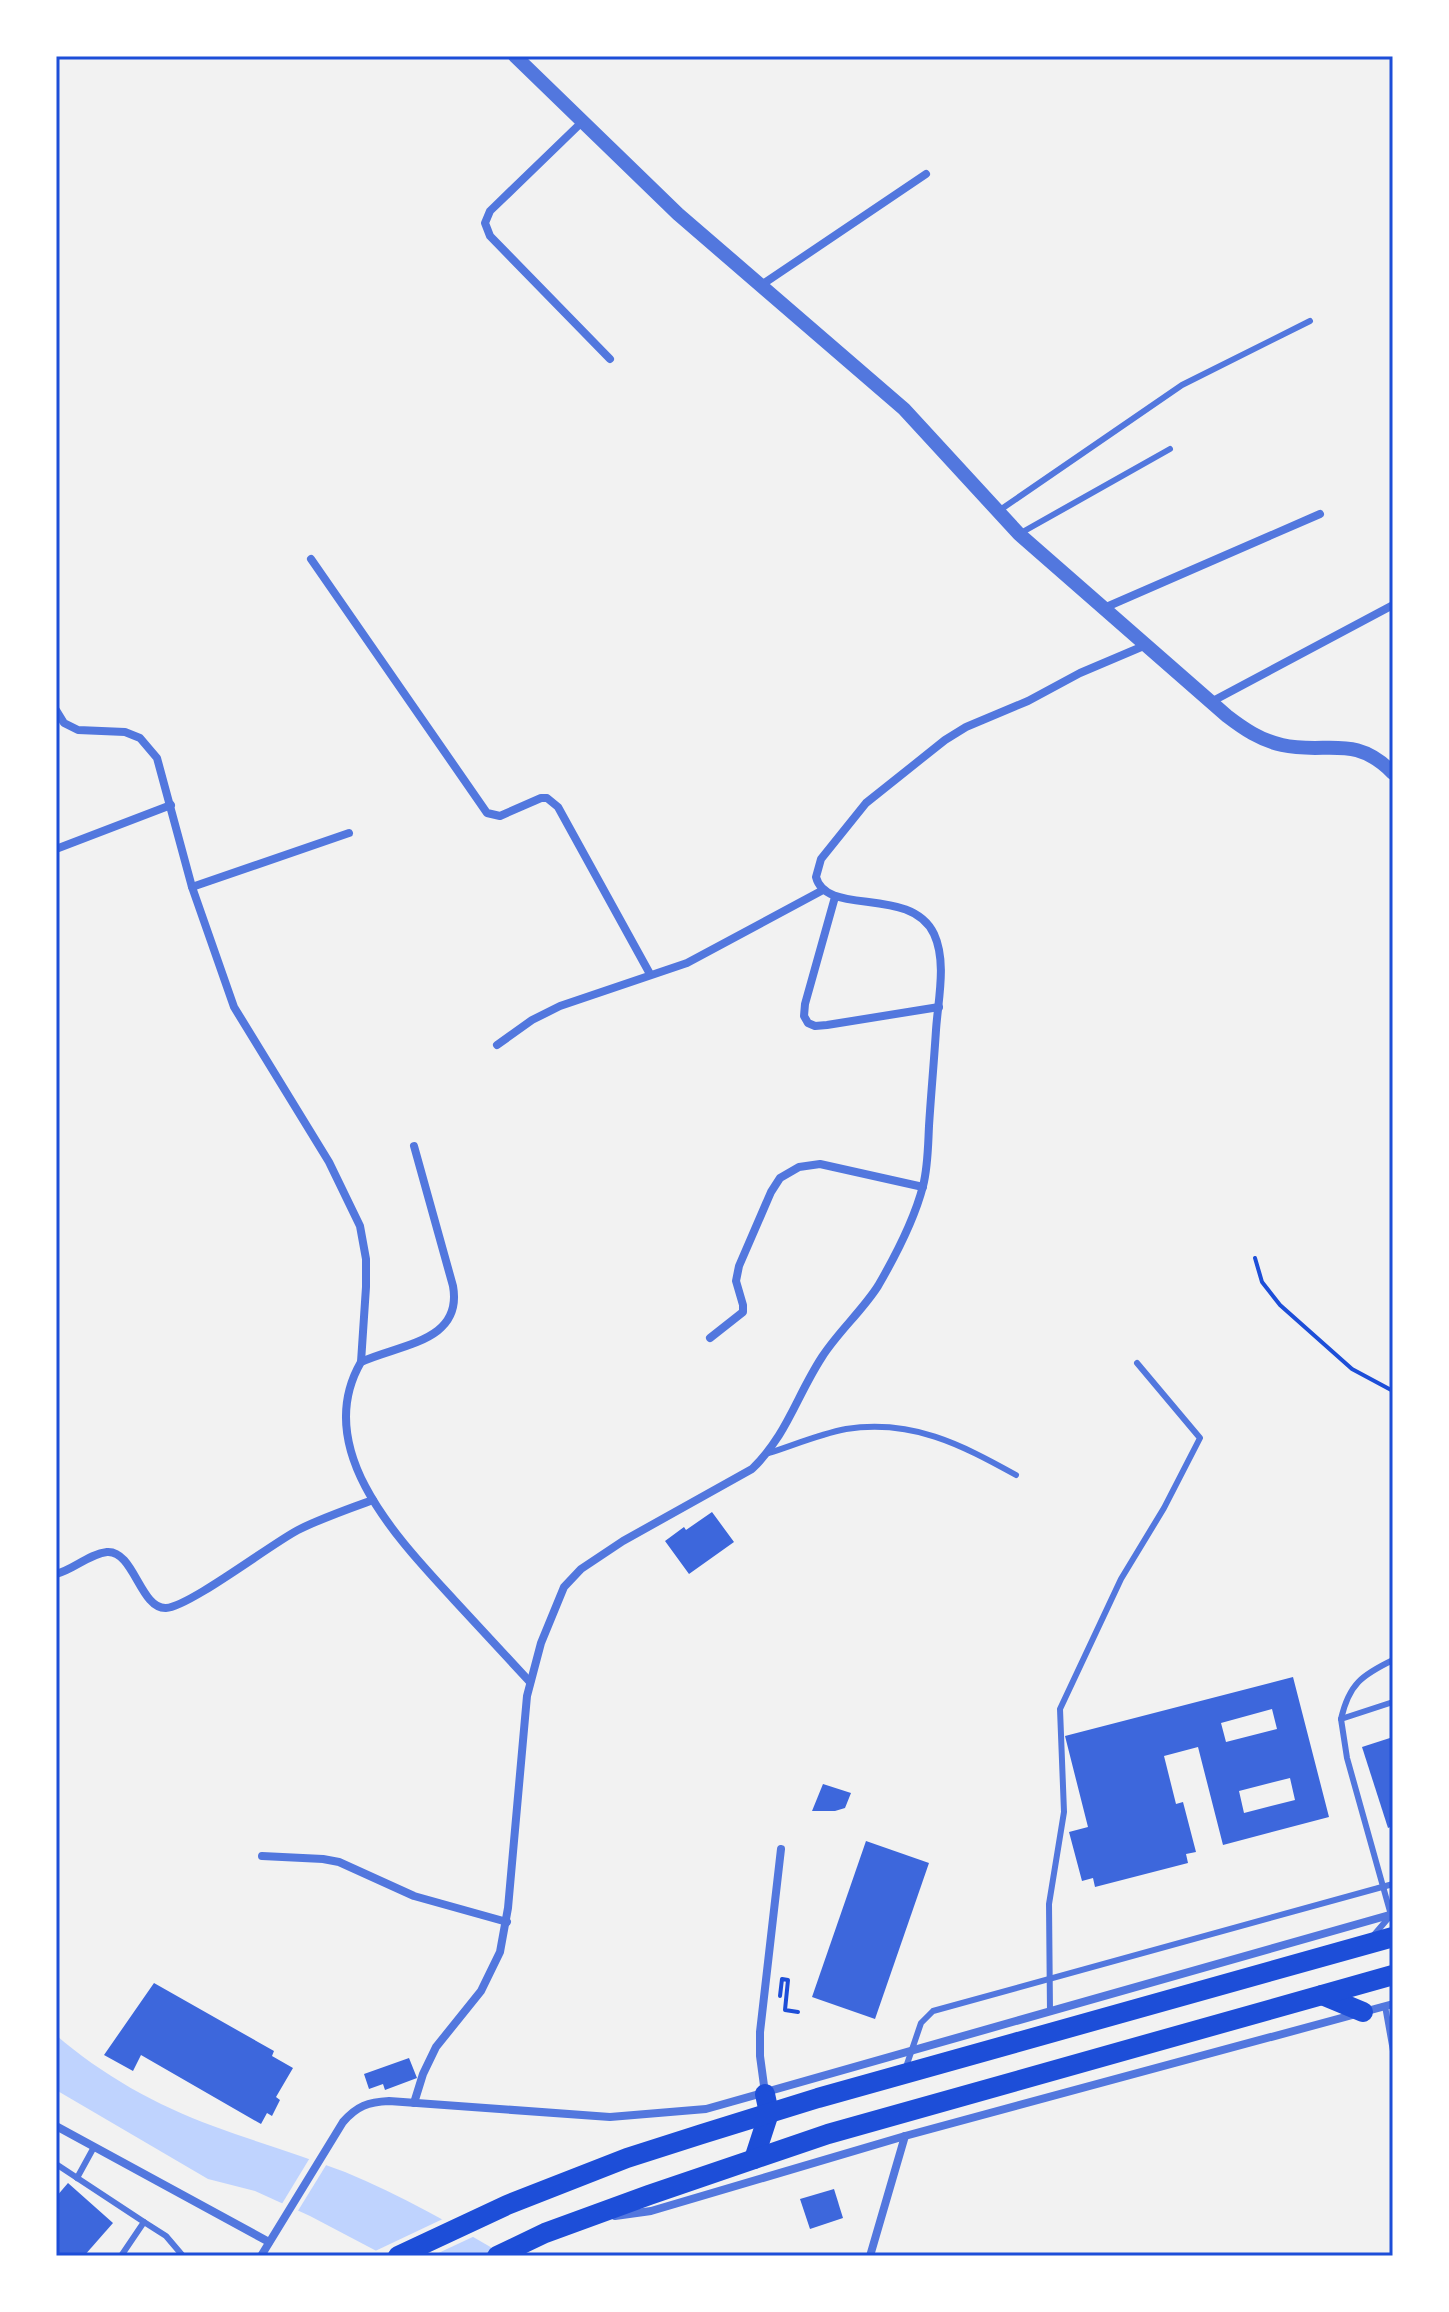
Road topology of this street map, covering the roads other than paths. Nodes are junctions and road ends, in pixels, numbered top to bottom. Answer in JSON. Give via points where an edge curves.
{"nodes":[{"id":1,"x":515,"y":56,"type":"edge"},
{"id":2,"x":582,"y":122,"type":"junction"},
{"id":3,"x":926,"y":174,"type":"dead end"},
{"id":4,"x":760,"y":286,"type":"junction"},
{"id":5,"x":1310,"y":321,"type":"dead end"},
{"id":6,"x":610,"y":359,"type":"dead end"},
{"id":7,"x":1170,"y":449,"type":"dead end"},
{"id":8,"x":997,"y":512,"type":"junction"},
{"id":9,"x":1320,"y":514,"type":"dead end"},
{"id":10,"x":1019,"y":534,"type":"junction"},
{"id":11,"x":311,"y":559,"type":"dead end"},
{"id":12,"x":1393,"y":605,"type":"edge"},
{"id":13,"x":1104,"y":608,"type":"junction"},
{"id":14,"x":1146,"y":645,"type":"junction"},
{"id":15,"x":1211,"y":702,"type":"junction"},
{"id":16,"x":56,"y":710,"type":"edge"},
{"id":17,"x":1393,"y":773,"type":"edge"},
{"id":18,"x":171,"y":805,"type":"junction"},
{"id":19,"x":349,"y":833,"type":"dead end"},
{"id":20,"x":56,"y":849,"type":"edge"},
{"id":21,"x":192,"y":887,"type":"junction"},
{"id":22,"x":823,"y":890,"type":"junction"},
{"id":23,"x":835,"y":897,"type":"junction"},
{"id":24,"x":650,"y":974,"type":"junction"},
{"id":25,"x":939,"y":1007,"type":"junction"},
{"id":26,"x":497,"y":1045,"type":"dead end"},
{"id":27,"x":414,"y":1146,"type":"dead end"},
{"id":28,"x":923,"y":1187,"type":"junction"},
{"id":29,"x":710,"y":1338,"type":"dead end"},
{"id":30,"x":361,"y":1362,"type":"junction"},
{"id":31,"x":1137,"y":1363,"type":"dead end"},
{"id":32,"x":769,"y":1453,"type":"junction"},
{"id":33,"x":1016,"y":1475,"type":"dead end"},
{"id":34,"x":373,"y":1500,"type":"junction"},
{"id":35,"x":56,"y":1574,"type":"edge"},
{"id":36,"x":1393,"y":1660,"type":"edge"},
{"id":37,"x":530,"y":1682,"type":"junction"},
{"id":38,"x":1393,"y":1702,"type":"edge"},
{"id":39,"x":1341,"y":1719,"type":"junction"},
{"id":40,"x":781,"y":1849,"type":"dead end"},
{"id":41,"x":262,"y":1856,"type":"dead end"},
{"id":42,"x":1393,"y":1884,"type":"edge"},
{"id":43,"x":1383,"y":1887,"type":"junction"},
{"id":44,"x":1392,"y":1915,"type":"edge"},
{"id":45,"x":507,"y":1922,"type":"junction"},
{"id":46,"x":1393,"y":1937,"type":"edge"},
{"id":47,"x":1365,"y":1944,"type":"junction"},
{"id":48,"x":1393,"y":1975,"type":"edge"},
{"id":49,"x":1050,"y":1978,"type":"junction"},
{"id":50,"x":1322,"y":1995,"type":"junction"},
{"id":51,"x":1389,"y":2005,"type":"edge"},
{"id":52,"x":1050,"y":2012,"type":"junction"},
{"id":53,"x":1363,"y":2012,"type":"junction"},
{"id":54,"x":912,"y":2051,"type":"junction"},
{"id":55,"x":1393,"y":2051,"type":"edge"},
{"id":56,"x":903,"y":2074,"type":"junction"},
{"id":57,"x":414,"y":2103,"type":"junction"},
{"id":58,"x":767,"y":2104,"type":"junction"},
{"id":59,"x":56,"y":2126,"type":"edge"},
{"id":60,"x":905,"y":2136,"type":"junction"},
{"id":61,"x":94,"y":2147,"type":"junction"},
{"id":62,"x":754,"y":2159,"type":"junction"},
{"id":63,"x":56,"y":2164,"type":"edge"},
{"id":64,"x":77,"y":2178,"type":"junction"},
{"id":65,"x":582,"y":2220,"type":"junction"},
{"id":66,"x":144,"y":2222,"type":"junction"},
{"id":67,"x":269,"y":2242,"type":"junction"},
{"id":68,"x":121,"y":2256,"type":"edge"},
{"id":69,"x":183,"y":2256,"type":"edge"},
{"id":70,"x":261,"y":2256,"type":"edge"},
{"id":71,"x":398,"y":2256,"type":"edge"},
{"id":72,"x":497,"y":2256,"type":"edge"},
{"id":73,"x":870,"y":2256,"type":"edge"}],
"edges":[{"from":1,"to":2,"type":"street"},
{"from":2,"to":4,"type":"street"},
{"from":2,"to":6,"type":"street","via":[[490,211],[485,223],[490,236]]},
{"from":3,"to":4,"type":"street"},
{"from":4,"to":8,"type":"street","via":[[904,409]]},
{"from":5,"to":8,"type":"lane","via":[[1182,385]]},
{"from":7,"to":10,"type":"lane"},
{"from":8,"to":10,"type":"street"},
{"from":9,"to":13,"type":"street"},
{"from":10,"to":13,"type":"street"},
{"from":11,"to":24,"type":"street","via":[[487,813],[500,816],[541,798],[554,802]]},
{"from":12,"to":15,"type":"street"},
{"from":13,"to":14,"type":"street"},
{"from":14,"to":15,"type":"street"},
{"from":14,"to":22,"type":"street","via":[[966,727],[896,776],[866,803],[821,859],[816,877]]},
{"from":15,"to":17,"type":"street","via":[[1253,736],[1284,746],[1350,748],[1370,755]]},
{"from":16,"to":18,"type":"street","via":[[64,723],[78,730],[125,732],[140,738],[157,758]]},
{"from":18,"to":20,"type":"street"},
{"from":18,"to":21,"type":"street"},
{"from":19,"to":21,"type":"street"},
{"from":21,"to":30,"type":"street","via":[[234,1007],[329,1162],[360,1226],[366,1259]]},
{"from":22,"to":23,"type":"street"},
{"from":22,"to":24,"type":"street","via":[[687,963]]},
{"from":23,"to":25,"type":"street","via":[[907,908],[929,926],[939,952]]},
{"from":23,"to":25,"type":"street","via":[[805,1004],[808,1023],[827,1025]]},
{"from":24,"to":26,"type":"street","via":[[560,1006]]},
{"from":25,"to":28,"type":"street"},
{"from":27,"to":30,"type":"street","via":[[453,1286],[454,1312],[435,1334]]},
{"from":28,"to":29,"type":"street","via":[[820,1164],[799,1167],[780,1178],[739,1266],[736,1281],[743,1312]]},
{"from":28,"to":32,"type":"street","via":[[876,1289],[822,1357]]},
{"from":30,"to":34,"type":"street","via":[[350,1388],[346,1419],[349,1448]]},
{"from":31,"to":49,"type":"lane","via":[[1200,1438],[1121,1579],[1060,1709],[1064,1812],[1049,1904]]},
{"from":32,"to":33,"type":"lane","via":[[843,1430],[875,1426],[963,1446]]},
{"from":32,"to":37,"type":"street","via":[[752,1469],[623,1541],[571,1578],[549,1621]]},
{"from":34,"to":35,"type":"street","via":[[298,1530],[169,1608],[151,1601],[113,1553]]},
{"from":34,"to":37,"type":"street","via":[[399,1540]]},
{"from":36,"to":39,"type":"lane","via":[[1357,1682]]},
{"from":37,"to":45,"type":"street"},
{"from":38,"to":39,"type":"lane"},
{"from":39,"to":43,"type":"lane"},
{"from":40,"to":58,"type":"street","via":[[760,2056]]},
{"from":41,"to":45,"type":"street","via":[[339,1862],[414,1896]]},
{"from":42,"to":43,"type":"lane"},
{"from":43,"to":44,"type":"lane"},
{"from":43,"to":49,"type":"lane"},
{"from":44,"to":47,"type":"lane"},
{"from":44,"to":52,"type":"street"},
{"from":45,"to":57,"type":"street","via":[[491,1975],[436,2047]]},
{"from":46,"to":47,"type":"main road"},
{"from":47,"to":56,"type":"main road"},
{"from":48,"to":50,"type":"main road"},
{"from":49,"to":52,"type":"lane"},
{"from":49,"to":54,"type":"lane","via":[[929,2013]]},
{"from":50,"to":53,"type":"main road"},
{"from":50,"to":62,"type":"main road"},
{"from":51,"to":53,"type":"street"},
{"from":51,"to":55,"type":"lane"},
{"from":52,"to":54,"type":"street"},
{"from":53,"to":60,"type":"street"},
{"from":54,"to":56,"type":"lane"},
{"from":54,"to":58,"type":"street"},
{"from":56,"to":58,"type":"main road"},
{"from":57,"to":58,"type":"street","via":[[610,2117]]},
{"from":57,"to":67,"type":"street","via":[[361,2105],[343,2122]]},
{"from":58,"to":62,"type":"main road"},
{"from":58,"to":71,"type":"main road","via":[[507,2205]]},
{"from":59,"to":61,"type":"street"},
{"from":60,"to":65,"type":"street","via":[[651,2211]]},
{"from":60,"to":73,"type":"street"},
{"from":61,"to":64,"type":"lane"},
{"from":61,"to":67,"type":"street"},
{"from":62,"to":65,"type":"main road"},
{"from":63,"to":64,"type":"lane"},
{"from":64,"to":66,"type":"lane"},
{"from":65,"to":72,"type":"main road"},
{"from":66,"to":68,"type":"lane"},
{"from":66,"to":69,"type":"lane"},
{"from":67,"to":70,"type":"street"}]}
